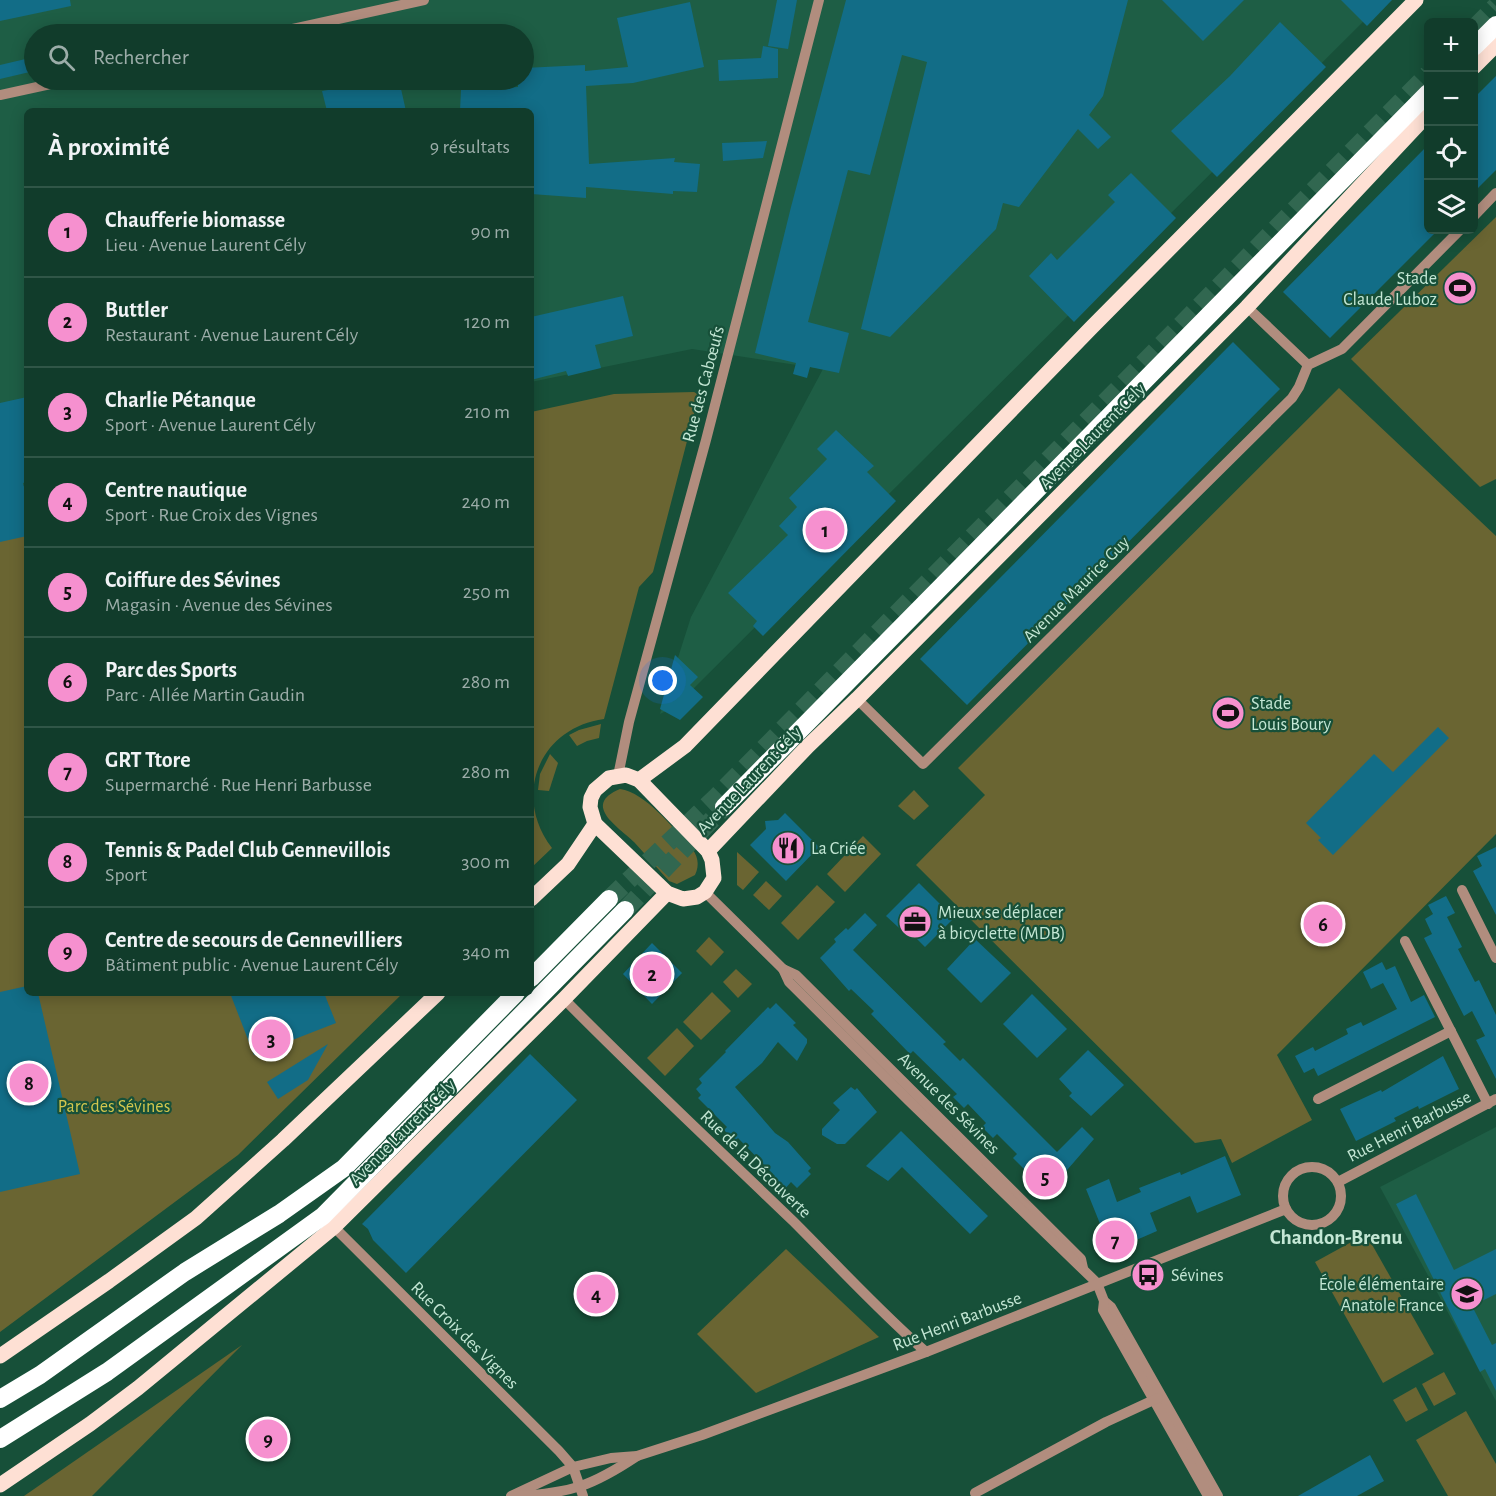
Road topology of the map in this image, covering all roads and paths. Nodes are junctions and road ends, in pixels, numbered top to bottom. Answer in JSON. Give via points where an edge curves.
{"nodes":[{"id":1,"x":424,"y":0,"type":"edge"},
{"id":2,"x":819,"y":0,"type":"edge"},
{"id":3,"x":1416,"y":0,"type":"edge"},
{"id":4,"x":315,"y":24,"type":"edge"},
{"id":5,"x":1496,"y":25,"type":"edge"},
{"id":6,"x":1478,"y":43,"type":"edge"},
{"id":7,"x":1496,"y":45,"type":"edge"},
{"id":8,"x":1478,"y":62,"type":"edge"},
{"id":9,"x":24,"y":90,"type":"edge"},
{"id":10,"x":0,"y":95,"type":"edge"},
{"id":11,"x":1424,"y":97,"type":"edge"},
{"id":12,"x":1424,"y":118,"type":"edge"},
{"id":13,"x":1496,"y":193,"type":"edge"},
{"id":14,"x":1478,"y":211,"type":"edge"},
{"id":15,"x":1456,"y":234,"type":"edge"},
{"id":16,"x":1248,"y":307,"type":"junction"},
{"id":17,"x":1308,"y":365,"type":"junction"},
{"id":18,"x":857,"y":699,"type":"junction"},
{"id":19,"x":618,"y":776,"type":"junction"},
{"id":20,"x":639,"y":780,"type":"junction"},
{"id":21,"x":724,"y":807,"type":"tunnel mouth"},
{"id":22,"x":594,"y":824,"type":"junction"},
{"id":23,"x":708,"y":851,"type":"junction"},
{"id":24,"x":1462,"y":890,"type":"dead end"},
{"id":25,"x":705,"y":892,"type":"junction"},
{"id":26,"x":667,"y":893,"type":"junction"},
{"id":27,"x":534,"y":896,"type":"edge"},
{"id":28,"x":609,"y":899,"type":"tunnel mouth"},
{"id":29,"x":625,"y":910,"type":"tunnel mouth"},
{"id":30,"x":1406,"y":941,"type":"dead end"},
{"id":31,"x":1496,"y":958,"type":"edge"},
{"id":32,"x":534,"y":975,"type":"edge"},
{"id":33,"x":435,"y":996,"type":"edge"},
{"id":34,"x":513,"y":996,"type":"edge"},
{"id":35,"x":564,"y":999,"type":"junction"},
{"id":36,"x":1451,"y":1031,"type":"junction"},
{"id":37,"x":1318,"y":1099,"type":"dead end"},
{"id":38,"x":1492,"y":1102,"type":"edge"},
{"id":39,"x":1338,"y":1182,"type":"junction"},
{"id":40,"x":1286,"y":1209,"type":"junction"},
{"id":41,"x":334,"y":1227,"type":"junction"},
{"id":42,"x":1097,"y":1283,"type":"junction"},
{"id":43,"x":926,"y":1352,"type":"junction"},
{"id":44,"x":0,"y":1356,"type":"edge"},
{"id":45,"x":1157,"y":1398,"type":"junction"},
{"id":46,"x":0,"y":1399,"type":"edge"},
{"id":47,"x":0,"y":1439,"type":"edge"},
{"id":48,"x":637,"y":1456,"type":"junction"},
{"id":49,"x":573,"y":1467,"type":"junction"},
{"id":50,"x":0,"y":1485,"type":"edge"},
{"id":51,"x":583,"y":1492,"type":"edge"},
{"id":52,"x":975,"y":1493,"type":"dead end"},
{"id":53,"x":512,"y":1496,"type":"edge"},
{"id":54,"x":1208,"y":1496,"type":"edge"},
{"id":55,"x":1218,"y":1496,"type":"edge"}],
"edges":[{"from":1,"to":4,"type":"street"},
{"from":2,"to":19,"type":"street","name":"Rue des Cabœufs"},
{"from":3,"to":20,"type":"main road","via":[[686,746]]},
{"from":5,"to":6,"type":"highway"},
{"from":7,"to":8,"type":"main road"},
{"from":9,"to":10,"type":"street"},
{"from":11,"to":21,"type":"highway"},
{"from":12,"to":16,"type":"main road","name":"Avenue Laurent Cély"},
{"from":13,"to":14,"type":"street"},
{"from":15,"to":17,"type":"street","via":[[1342,349]]},
{"from":16,"to":17,"type":"street"},
{"from":16,"to":18,"type":"main road","name":"Avenue Laurent Cély"},
{"from":17,"to":18,"type":"street","name":"Avenue Maurice Guy","via":[[1292,398],[923,764]]},
{"from":18,"to":23,"type":"main road","name":"Avenue Laurent Cély"},
{"from":19,"to":20,"type":"main road"},
{"from":19,"to":22,"type":"main road","via":[[602,783],[591,798]]},
{"from":20,"to":23,"type":"main road"},
{"from":22,"to":26,"type":"main road"},
{"from":22,"to":27,"type":"main road","via":[[568,864]]},
{"from":23,"to":25,"type":"main road","name":"Avenue Laurent Cély","via":[[714,878]]},
{"from":24,"to":31,"type":"street"},
{"from":25,"to":26,"type":"main road","via":[[683,899]]},
{"from":25,"to":42,"type":"street","name":"Avenue des Sévines","via":[[783,969],[789,982]]},
{"from":26,"to":35,"type":"main road","name":"Avenue Laurent Cély"},
{"from":28,"to":32,"type":"highway"},
{"from":29,"to":47,"type":"highway","via":[[323,1216],[106,1372]]},
{"from":30,"to":36,"type":"street"},
{"from":33,"to":44,"type":"main road","via":[[196,1218]]},
{"from":34,"to":46,"type":"highway","via":[[344,1168]]},
{"from":35,"to":41,"type":"main road","name":"Avenue Laurent Cély"},
{"from":35,"to":43,"type":"street","name":"Rue de la Découverte"},
{"from":36,"to":37,"type":"street"},
{"from":36,"to":38,"type":"street"},
{"from":38,"to":39,"type":"street","name":"Rue Henri Barbusse"},
{"from":39,"to":40,"type":"street","name":"Rue Henri Barbusse","via":[[1323,1169],[1304,1168],[1296,1172],[1286,1185]]},
{"from":39,"to":40,"type":"street","name":"Rue Henri Barbusse","via":[[1339,1208],[1326,1222],[1308,1225]]},
{"from":40,"to":42,"type":"street","name":"Rue Henri Barbusse"},
{"from":41,"to":49,"type":"street","name":"Rue Croix des Vignes"},
{"from":41,"to":50,"type":"main road","name":"Avenue Laurent Cély","via":[[138,1388]]},
{"from":42,"to":43,"type":"street","name":"Rue Henri Barbusse"},
{"from":42,"to":45,"type":"street","via":[[1103,1310]]},
{"from":43,"to":48,"type":"street","name":"Rue Henri Barbusse"},
{"from":45,"to":52,"type":"street"},
{"from":45,"to":54,"type":"street"},
{"from":45,"to":55,"type":"street"},
{"from":48,"to":49,"type":"street","name":"Rue Henri Barbusse"},
{"from":48,"to":51,"type":"street","name":"Rue Henri Barbusse"},
{"from":49,"to":51,"type":"street","name":"Rue Croix des Vignes"},
{"from":49,"to":53,"type":"street","name":"Rue Henri Barbusse"},
{"from":51,"to":53,"type":"street","name":"Rue Henri Barbusse"}]}
